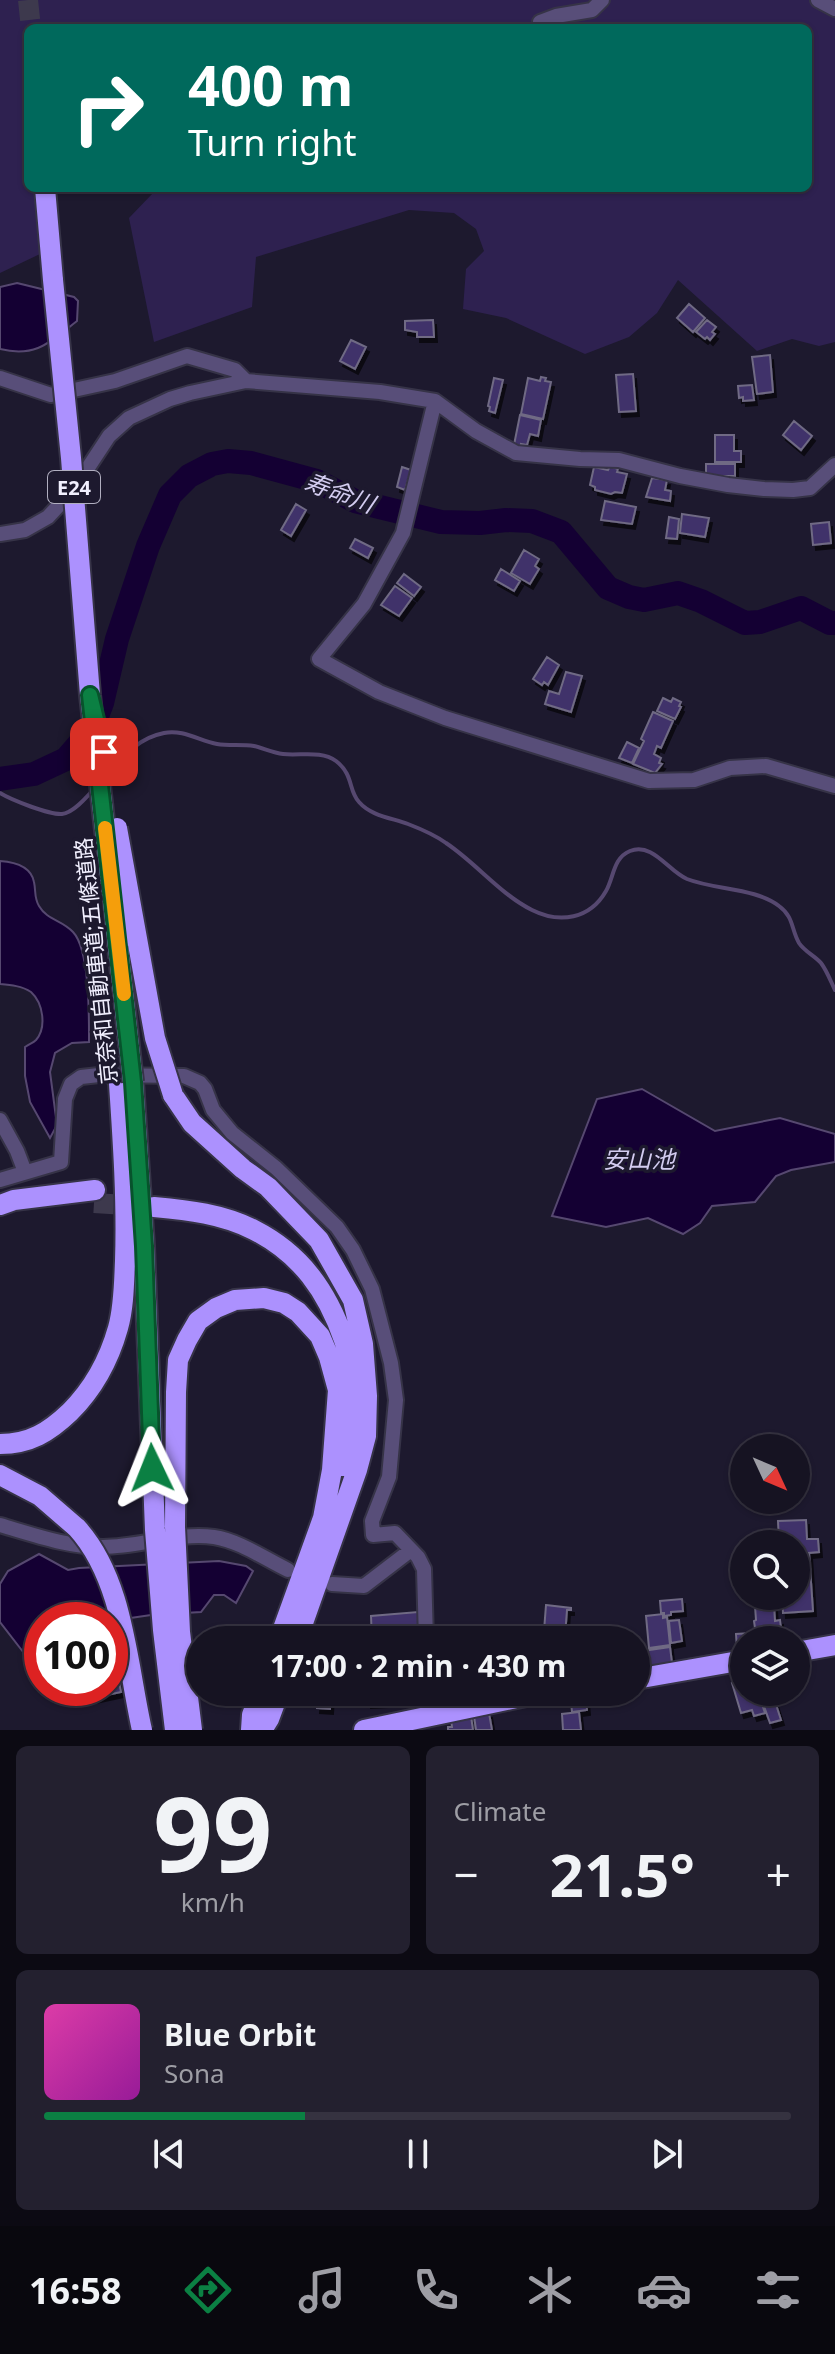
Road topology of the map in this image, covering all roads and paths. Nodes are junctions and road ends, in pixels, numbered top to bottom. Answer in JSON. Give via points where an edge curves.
{"nodes":[{"id":1,"x":602,"y":0,"type":"edge"},
{"id":2,"x":818,"y":0,"type":"edge"},
{"id":3,"x":835,"y":9,"type":"edge"},
{"id":4,"x":540,"y":22,"type":"dead end"},
{"id":5,"x":45,"y":192,"type":"edge"},
{"id":6,"x":0,"y":378,"type":"edge"},
{"id":7,"x":246,"y":381,"type":"junction"},
{"id":8,"x":435,"y":401,"type":"junction"},
{"id":9,"x":835,"y":465,"type":"edge"},
{"id":10,"x":0,"y":534,"type":"edge"},
{"id":11,"x":90,"y":695,"type":"junction"},
{"id":12,"x":835,"y":786,"type":"edge"},
{"id":13,"x":126,"y":1083,"type":"junction"},
{"id":14,"x":0,"y":1120,"type":"edge"},
{"id":15,"x":25,"y":1172,"type":"junction"},
{"id":16,"x":0,"y":1180,"type":"edge"},
{"id":17,"x":0,"y":1205,"type":"edge"},
{"id":18,"x":0,"y":1216,"type":"edge"},
{"id":19,"x":363,"y":1344,"type":"junction"},
{"id":20,"x":0,"y":1444,"type":"edge"},
{"id":21,"x":0,"y":1475,"type":"edge"},
{"id":22,"x":323,"y":1518,"type":"junction"},
{"id":23,"x":0,"y":1525,"type":"edge"},
{"id":24,"x":165,"y":1529,"type":"junction"},
{"id":25,"x":411,"y":1550,"type":"junction"},
{"id":26,"x":288,"y":1570,"type":"dead end"},
{"id":27,"x":332,"y":1584,"type":"dead end"},
{"id":28,"x":284,"y":1626,"type":"edge"},
{"id":29,"x":302,"y":1626,"type":"edge"},
{"id":30,"x":426,"y":1626,"type":"edge"},
{"id":31,"x":835,"y":1645,"type":"edge"},
{"id":32,"x":810,"y":1649,"type":"edge"},
{"id":33,"x":730,"y":1662,"type":"edge"},
{"id":34,"x":650,"y":1677,"type":"edge"},
{"id":35,"x":256,"y":1706,"type":"edge"},
{"id":36,"x":274,"y":1706,"type":"edge"},
{"id":37,"x":430,"y":1706,"type":"edge"},
{"id":38,"x":475,"y":1706,"type":"edge"},
{"id":39,"x":430,"y":1715,"type":"junction"},
{"id":40,"x":142,"y":1730,"type":"edge"},
{"id":41,"x":175,"y":1730,"type":"edge"},
{"id":42,"x":192,"y":1730,"type":"edge"},
{"id":43,"x":251,"y":1730,"type":"edge"},
{"id":44,"x":262,"y":1730,"type":"edge"},
{"id":45,"x":364,"y":1730,"type":"edge"}],
"edges":[{"from":1,"to":4,"type":"street","via":[[592,10]]},
{"from":2,"to":3,"type":"street"},
{"from":5,"to":11,"type":"highway","name":"京奈和自動車道;五條道路","number":"E24","bridge":true},
{"from":6,"to":7,"type":"street","via":[[51,395],[115,381],[187,356],[235,370]]},
{"from":7,"to":8,"type":"street"},
{"from":7,"to":10,"type":"street","via":[[170,399],[129,418],[109,436],[48,517],[25,530]]},
{"from":8,"to":9,"type":"street","via":[[516,453],[619,460],[764,489],[810,488]]},
{"from":8,"to":12,"type":"street","via":[[403,533],[364,604],[319,659],[379,692],[445,718],[649,781],[694,780],[730,768],[766,766]]},
{"from":11,"to":13,"type":"highway","name":"京奈和自動車道;五條道路","number":"E24","bridge":true,"via":[[126,1010]]},
{"from":11,"to":19,"type":"highway","bridge":true,"via":[[146,997],[173,1095],[192,1123],[268,1187],[319,1240],[353,1300]]},
{"from":13,"to":20,"type":"highway","via":[[127,1211],[117,1332],[85,1396],[52,1429],[29,1440]]},
{"from":13,"to":24,"type":"highway","name":"京奈和自動車道;五條道路","number":"E24"},
{"from":14,"to":15,"type":"street"},
{"from":15,"to":16,"type":"street"},
{"from":15,"to":25,"type":"street","via":[[61,1162],[65,1099],[81,1077],[177,1075],[205,1089],[221,1121],[328,1218],[364,1270],[385,1336],[396,1400],[389,1477],[372,1521],[373,1535],[395,1533]]},
{"from":17,"to":18,"type":"highway","via":[[94,1196]]},
{"from":19,"to":22,"type":"highway","via":[[337,1297],[287,1238],[223,1205],[190,1197],[154,1200],[255,1230],[315,1280],[334,1311],[355,1387],[350,1436]]},
{"from":19,"to":29,"type":"highway","via":[[366,1436]]},
{"from":21,"to":40,"type":"highway","bridge":true,"via":[[40,1496],[77,1528],[102,1564]]},
{"from":22,"to":24,"type":"highway","via":[[338,1390],[329,1357],[320,1336],[298,1312],[284,1303],[247,1297],[198,1321],[178,1360]]},
{"from":22,"to":28,"type":"highway"},
{"from":23,"to":26,"type":"street","via":[[57,1542],[102,1547],[214,1537]]},
{"from":24,"to":41,"type":"highway","name":"京奈和自動車道;五條道路","number":"E24","bridge":true,"via":[[163,1630]]},
{"from":24,"to":42,"type":"highway","bridge":true},
{"from":25,"to":27,"type":"street","via":[[364,1586]]},
{"from":25,"to":30,"type":"street","via":[[424,1569]]},
{"from":31,"to":32,"type":"highway"},
{"from":33,"to":34,"type":"highway"},
{"from":35,"to":43,"type":"highway"},
{"from":36,"to":44,"type":"highway"},
{"from":37,"to":39,"type":"street"},
{"from":38,"to":39,"type":"highway"},
{"from":39,"to":45,"type":"highway"}]}
